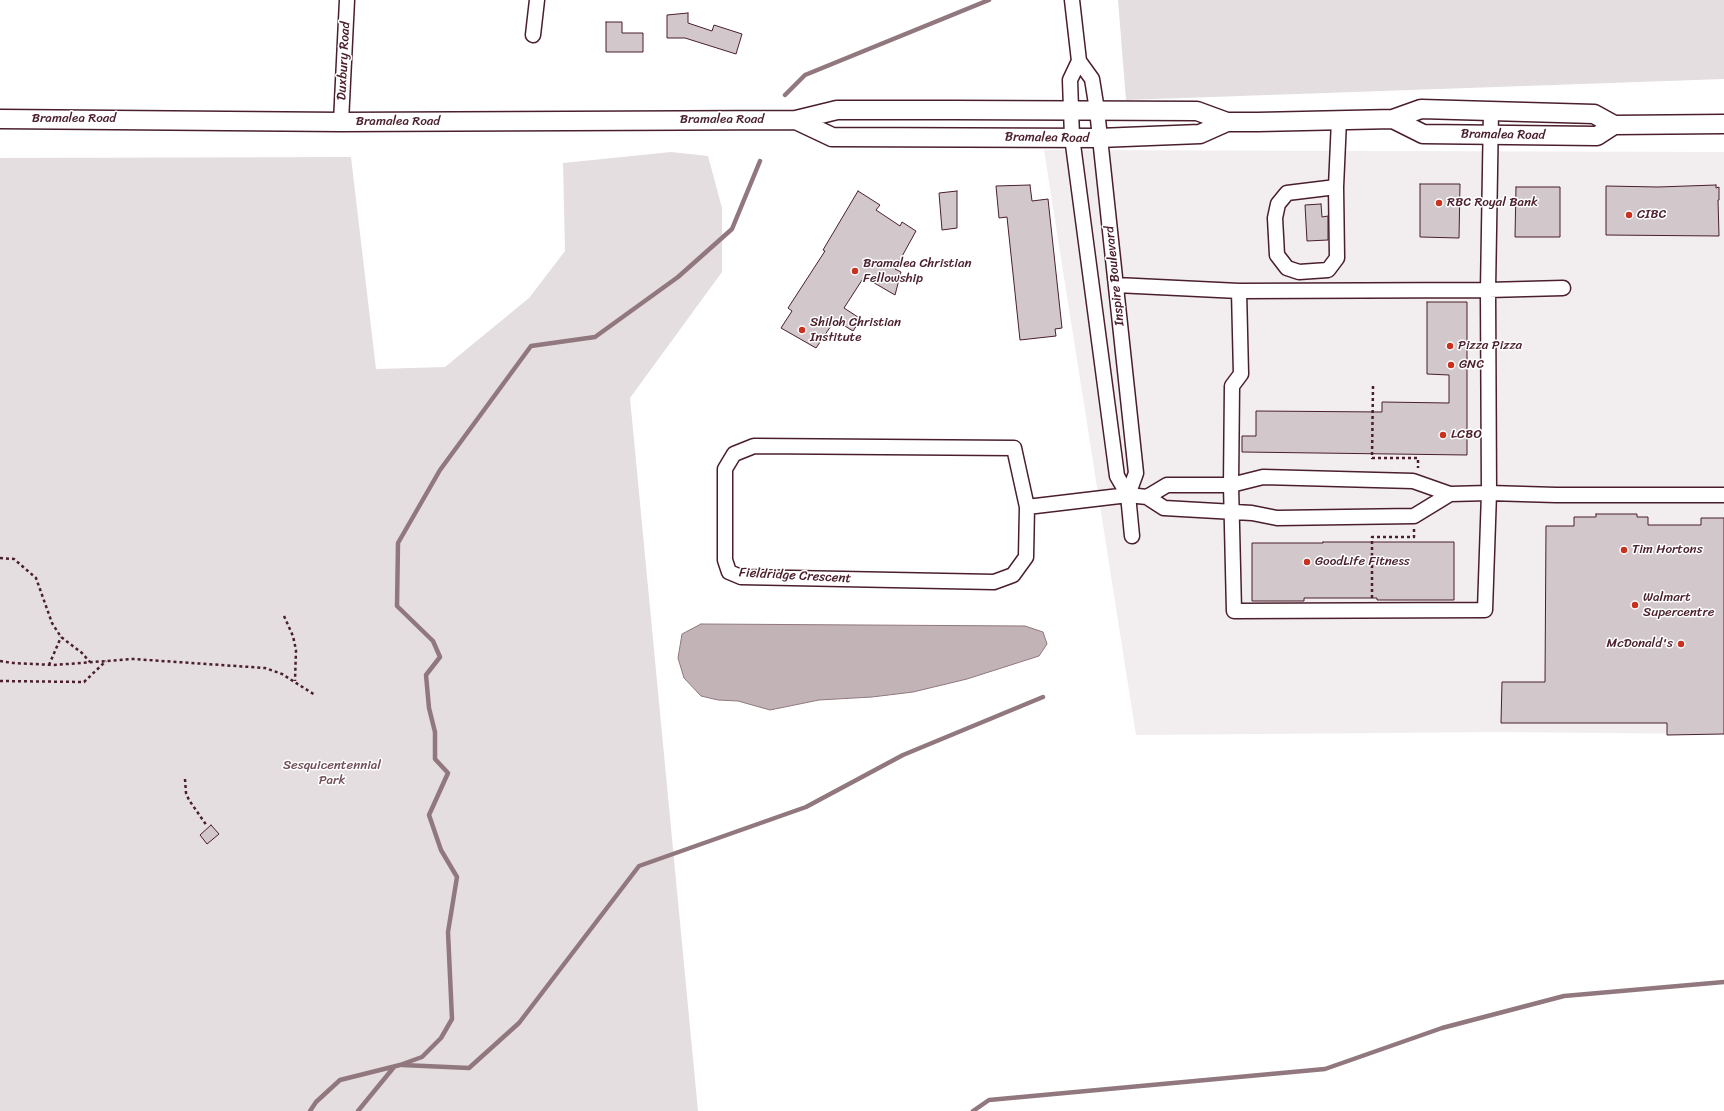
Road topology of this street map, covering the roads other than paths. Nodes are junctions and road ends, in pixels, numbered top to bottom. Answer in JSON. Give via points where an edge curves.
{"nodes":[{"id":1,"x":347,"y":0,"type":"edge"},
{"id":2,"x":537,"y":0,"type":"edge"},
{"id":3,"x":1072,"y":0,"type":"edge"},
{"id":4,"x":534,"y":35,"type":"dead end"},
{"id":5,"x":1078,"y":61,"type":"junction"},
{"id":6,"x":1071,"y":110,"type":"junction"},
{"id":7,"x":1097,"y":110,"type":"junction"},
{"id":8,"x":1491,"y":111,"type":"junction"},
{"id":9,"x":0,"y":119,"type":"edge"},
{"id":10,"x":1393,"y":119,"type":"junction"},
{"id":11,"x":796,"y":120,"type":"junction"},
{"id":12,"x":1339,"y":120,"type":"junction"},
{"id":13,"x":341,"y":122,"type":"junction"},
{"id":14,"x":1227,"y":122,"type":"junction"},
{"id":15,"x":1724,"y":124,"type":"edge"},
{"id":16,"x":1614,"y":125,"type":"junction"},
{"id":17,"x":1491,"y":135,"type":"junction"},
{"id":18,"x":1072,"y":138,"type":"junction"},
{"id":19,"x":1100,"y":138,"type":"junction"},
{"id":20,"x":1336,"y":187,"type":"junction"},
{"id":21,"x":1116,"y":285,"type":"junction"},
{"id":22,"x":1563,"y":288,"type":"dead end"},
{"id":23,"x":1488,"y":290,"type":"junction"},
{"id":24,"x":1239,"y":291,"type":"junction"},
{"id":25,"x":1231,"y":485,"type":"junction"},
{"id":26,"x":1489,"y":492,"type":"junction"},
{"id":27,"x":1450,"y":494,"type":"junction"},
{"id":28,"x":1128,"y":495,"type":"junction"},
{"id":29,"x":1724,"y":495,"type":"edge"},
{"id":30,"x":1147,"y":498,"type":"junction"},
{"id":31,"x":1027,"y":507,"type":"junction"},
{"id":32,"x":1232,"y":512,"type":"junction"},
{"id":33,"x":1132,"y":536,"type":"dead end"}],
"edges":[{"from":1,"to":13,"type":"street","name":"Duxbury Road"},
{"from":2,"to":4,"type":"street"},
{"from":3,"to":5,"type":"street","name":"Inspire Boulevard"},
{"from":5,"to":6,"type":"street","name":"Inspire Boulevard","via":[[1070,80]]},
{"from":5,"to":7,"type":"street","name":"Inspire Boulevard","via":[[1092,79]]},
{"from":6,"to":7,"type":"main road","name":"Bramalea Road"},
{"from":6,"to":11,"type":"main road","name":"Bramalea Road","via":[[837,110]]},
{"from":6,"to":18,"type":"street","name":"Inspire Boulevard"},
{"from":7,"to":14,"type":"main road","name":"Bramalea Road","via":[[1197,111]]},
{"from":7,"to":19,"type":"street","name":"Inspire Boulevard"},
{"from":8,"to":10,"type":"main road","name":"Bramalea Road","via":[[1421,109]]},
{"from":8,"to":16,"type":"main road","name":"Bramalea Road","via":[[1594,114]]},
{"from":8,"to":17,"type":"street"},
{"from":9,"to":13,"type":"main road","name":"Bramalea Road"},
{"from":10,"to":12,"type":"main road","name":"Bramalea Road"},
{"from":10,"to":17,"type":"main road","name":"Bramalea Road","via":[[1423,134]]},
{"from":11,"to":13,"type":"main road","name":"Bramalea Road"},
{"from":11,"to":18,"type":"main road","name":"Bramalea Road","via":[[832,137]]},
{"from":12,"to":14,"type":"main road","name":"Bramalea Road"},
{"from":12,"to":20,"type":"street"},
{"from":14,"to":19,"type":"main road","name":"Bramalea Road","via":[[1200,134]]},
{"from":15,"to":16,"type":"main road","name":"Bramalea Road"},
{"from":16,"to":17,"type":"main road","name":"Bramalea Road","via":[[1597,136]]},
{"from":17,"to":23,"type":"street"},
{"from":18,"to":19,"type":"main road","name":"Bramalea Road"},
{"from":18,"to":28,"type":"street","name":"Inspire Boulevard","via":[[1117,476]]},
{"from":19,"to":21,"type":"street","name":"Inspire Boulevard"},
{"from":20,"to":20,"type":"street","via":[[1287,193],[1278,204],[1275,218],[1277,255],[1286,268],[1299,272],[1328,270],[1337,258]]},
{"from":21,"to":24,"type":"street"},
{"from":21,"to":28,"type":"street","name":"Inspire Boulevard","via":[[1136,473]]},
{"from":22,"to":23,"type":"street"},
{"from":23,"to":24,"type":"street"},
{"from":23,"to":26,"type":"street"},
{"from":24,"to":25,"type":"street","via":[[1241,374],[1232,386]]},
{"from":25,"to":27,"type":"street","via":[[1263,477],[1414,481]]},
{"from":25,"to":30,"type":"street","via":[[1167,485]]},
{"from":25,"to":32,"type":"street"},
{"from":26,"to":27,"type":"street"},
{"from":26,"to":29,"type":"street"},
{"from":26,"to":32,"type":"street","via":[[1484,610],[1234,611]]},
{"from":27,"to":32,"type":"street","via":[[1414,516],[1277,518]]},
{"from":28,"to":30,"type":"street"},
{"from":28,"to":31,"type":"street"},
{"from":28,"to":33,"type":"street","name":"Inspire Boulevard"},
{"from":30,"to":32,"type":"street","via":[[1164,508]]},
{"from":31,"to":31,"type":"street","name":"Fieldridge Crescent","via":[[1026,556],[1013,575],[994,582],[741,577],[729,572],[725,560],[725,469],[734,454],[754,446],[1014,448]]}]}
